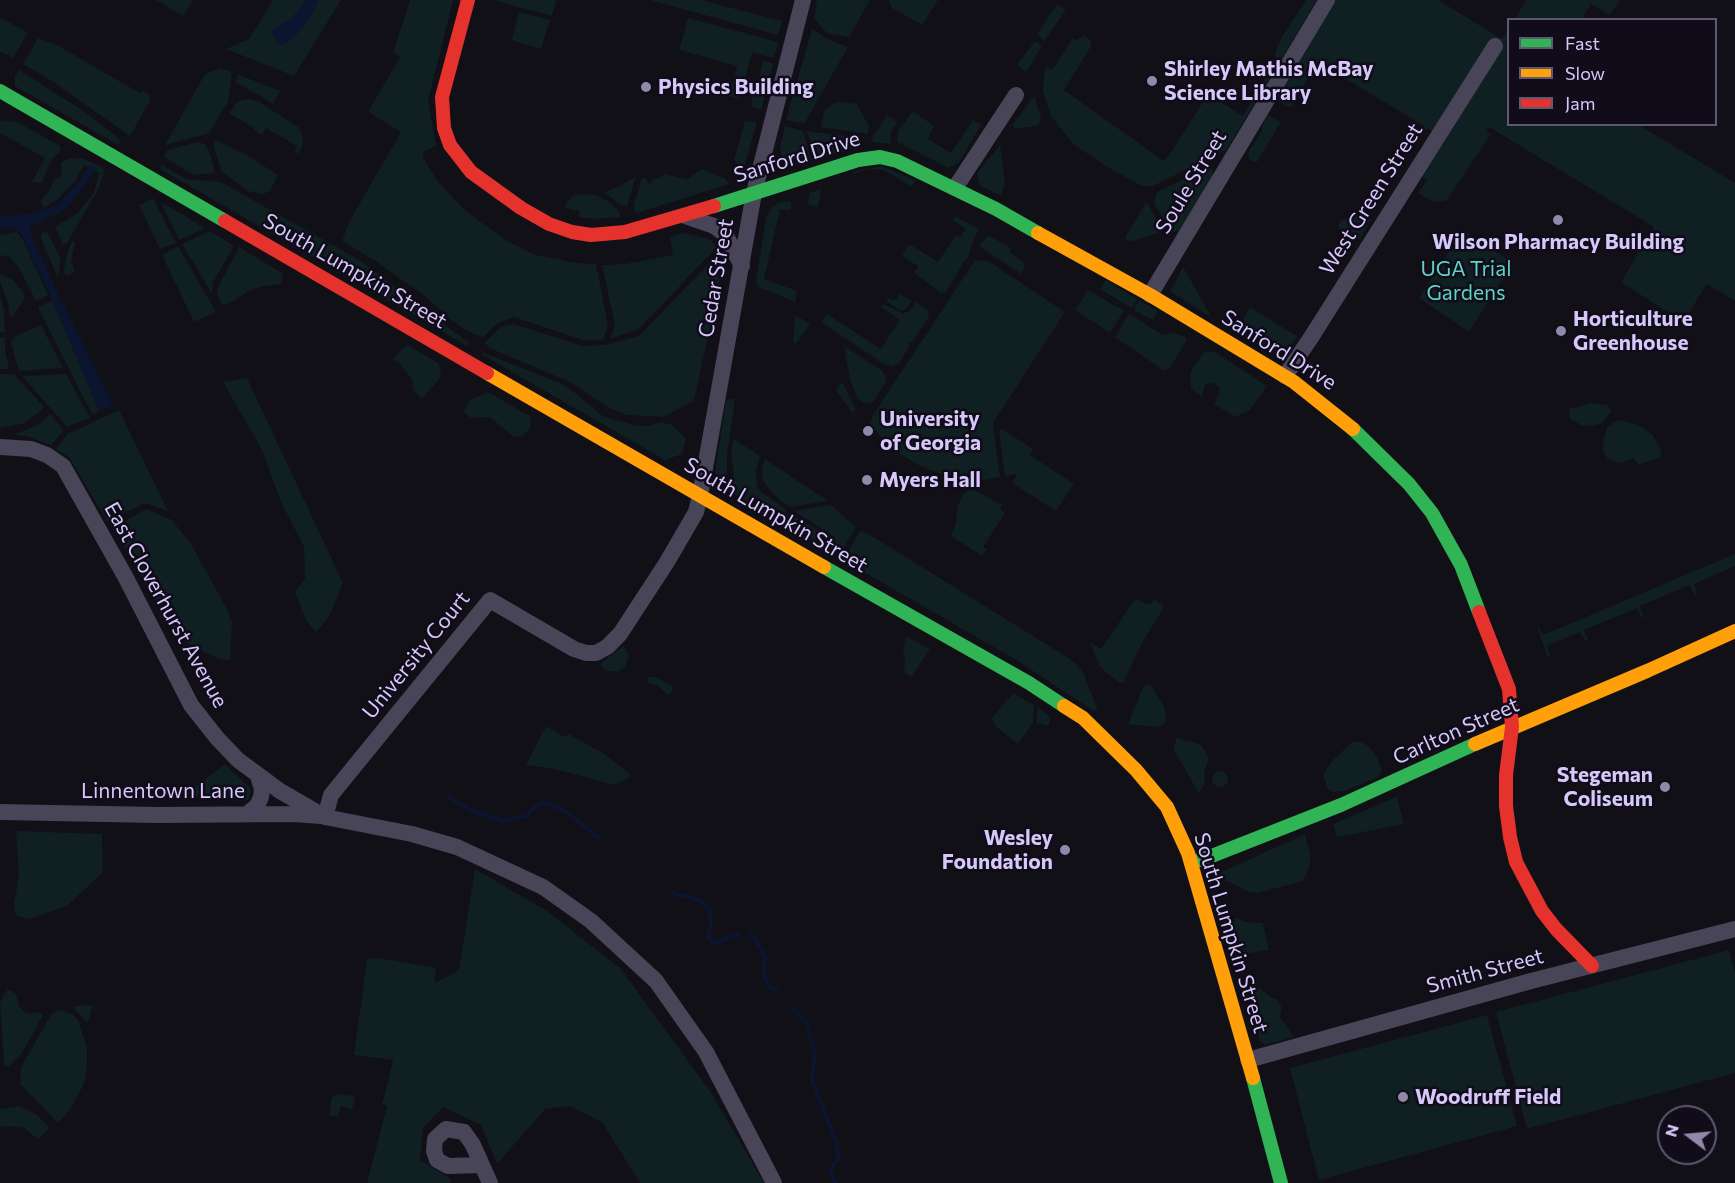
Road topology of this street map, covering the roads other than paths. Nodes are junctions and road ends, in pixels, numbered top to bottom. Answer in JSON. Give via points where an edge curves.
{"nodes":[{"id":1,"x":468,"y":0,"type":"edge"},
{"id":2,"x":803,"y":0,"type":"edge"},
{"id":3,"x":1327,"y":0,"type":"edge"},
{"id":4,"x":1495,"y":46,"type":"dead end"},
{"id":5,"x":0,"y":91,"type":"edge"},
{"id":6,"x":1016,"y":95,"type":"dead end"},
{"id":7,"x":955,"y":188,"type":"junction"},
{"id":8,"x":754,"y":193,"type":"junction"},
{"id":9,"x":685,"y":216,"type":"junction"},
{"id":10,"x":742,"y":266,"type":"junction"},
{"id":11,"x":1150,"y":295,"type":"junction"},
{"id":12,"x":1285,"y":376,"type":"junction"},
{"id":13,"x":0,"y":447,"type":"edge"},
{"id":14,"x":700,"y":496,"type":"junction"},
{"id":15,"x":1735,"y":631,"type":"edge"},
{"id":16,"x":1512,"y":727,"type":"junction"},
{"id":17,"x":258,"y":776,"type":"junction"},
{"id":18,"x":0,"y":812,"type":"edge"},
{"id":19,"x":247,"y":814,"type":"junction"},
{"id":20,"x":325,"y":817,"type":"junction"},
{"id":21,"x":1191,"y":862,"type":"junction"},
{"id":22,"x":1735,"y":929,"type":"edge"},
{"id":23,"x":1592,"y":966,"type":"junction"},
{"id":24,"x":1248,"y":1060,"type":"junction"},
{"id":25,"x":482,"y":1165,"type":"dead end"},
{"id":26,"x":490,"y":1183,"type":"edge"},
{"id":27,"x":774,"y":1183,"type":"edge"},
{"id":28,"x":1281,"y":1183,"type":"edge"}],
"edges":[{"from":1,"to":9,"type":"street","name":"Sanford Drive","via":[[445,82],[442,114],[450,145],[471,172],[528,213],[572,232],[625,232]]},
{"from":2,"to":8,"type":"street","name":"Cedar Street"},
{"from":3,"to":11,"type":"street","name":"Soule Street"},
{"from":4,"to":12,"type":"street","name":"West Green Street"},
{"from":5,"to":14,"type":"street","name":"South Lumpkin Street"},
{"from":6,"to":7,"type":"street"},
{"from":7,"to":8,"type":"street","name":"Sanford Drive","via":[[897,161],[879,157],[850,162]]},
{"from":7,"to":11,"type":"street","name":"Sanford Drive"},
{"from":8,"to":9,"type":"street","name":"Sanford Drive"},
{"from":8,"to":10,"type":"street","name":"Cedar Street"},
{"from":9,"to":10,"type":"street","via":[[714,226],[724,234]]},
{"from":10,"to":14,"type":"street","name":"Cedar Street"},
{"from":11,"to":12,"type":"street","name":"Sanford Drive"},
{"from":12,"to":16,"type":"street","name":"Sanford Drive","via":[[1364,437],[1432,513],[1461,565],[1506,678]]},
{"from":13,"to":17,"type":"street","name":"East Cloverhurst Avenue","via":[[31,449],[63,466],[132,588],[191,705],[234,756]]},
{"from":14,"to":20,"type":"street","name":"University Court","via":[[696,512],[622,632],[596,653],[574,649],[490,600],[331,795]]},
{"from":14,"to":21,"type":"street","name":"South Lumpkin Street","via":[[1029,683],[1083,718],[1167,807]]},
{"from":15,"to":16,"type":"street","name":"Carlton Street"},
{"from":16,"to":21,"type":"street","name":"Carlton Street","via":[[1341,805]]},
{"from":16,"to":23,"type":"street","name":"Sanford Drive","via":[[1506,806],[1516,862],[1542,911]]},
{"from":17,"to":19,"type":"street","via":[[261,797]]},
{"from":17,"to":20,"type":"street","name":"East Cloverhurst Avenue"},
{"from":18,"to":19,"type":"street","name":"Linnentown Lane"},
{"from":19,"to":20,"type":"street","name":"Linnentown Lane"},
{"from":20,"to":27,"type":"street","name":"East Cloverhurst Avenue","via":[[457,847],[543,887],[591,921],[656,981],[706,1052]]},
{"from":21,"to":24,"type":"street","name":"South Lumpkin Street"},
{"from":22,"to":23,"type":"street","name":"Smith Street"},
{"from":23,"to":24,"type":"street","name":"Smith Street"},
{"from":24,"to":28,"type":"street","name":"South Lumpkin Street"},
{"from":25,"to":26,"type":"street"}]}
